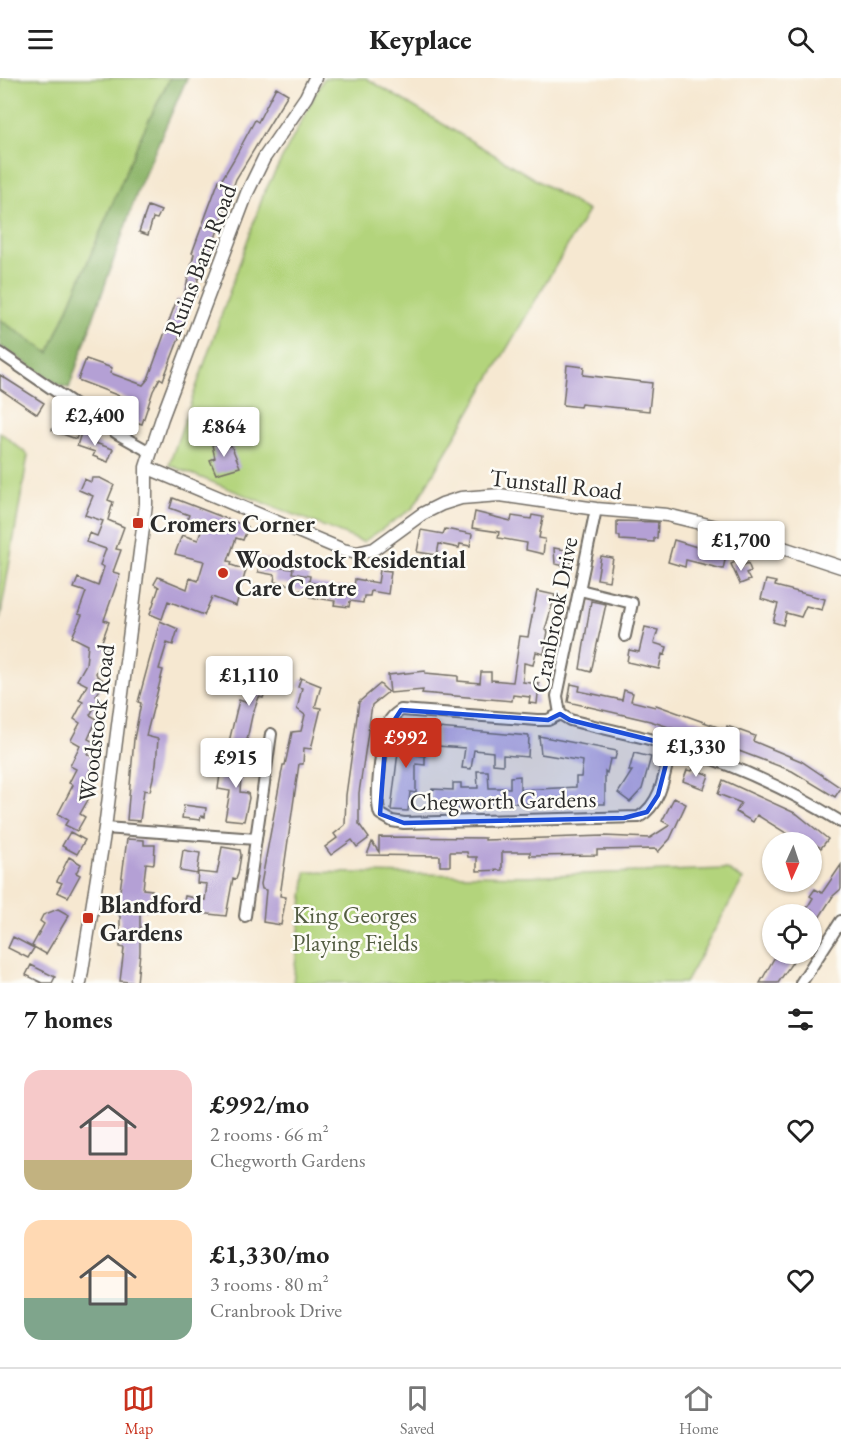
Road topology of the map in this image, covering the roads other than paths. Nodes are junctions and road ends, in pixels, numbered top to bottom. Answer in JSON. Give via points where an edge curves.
{"nodes":[{"id":1,"x":315,"y":78,"type":"edge"},
{"id":2,"x":0,"y":353,"type":"edge"},
{"id":3,"x":150,"y":452,"type":"junction"},
{"id":4,"x":147,"y":467,"type":"junction"},
{"id":5,"x":596,"y":509,"type":"junction"},
{"id":6,"x":841,"y":567,"type":"edge"},
{"id":7,"x":580,"y":590,"type":"junction"},
{"id":8,"x":625,"y":636,"type":"dead end"},
{"id":9,"x":560,"y":714,"type":"junction"},
{"id":10,"x":271,"y":734,"type":"dead end"},
{"id":11,"x":671,"y":745,"type":"junction"},
{"id":12,"x":841,"y":822,"type":"edge"},
{"id":13,"x":105,"y":828,"type":"junction"},
{"id":14,"x":256,"y":839,"type":"junction"},
{"id":15,"x":245,"y":916,"type":"dead end"},
{"id":16,"x":841,"y":921,"type":"edge"},
{"id":17,"x":80,"y":983,"type":"edge"},
{"id":18,"x":801,"y":983,"type":"edge"}],
"edges":[{"from":1,"to":3,"type":"street","name":"Ruins Barn Road","via":[[247,192]]},
{"from":2,"to":3,"type":"street","via":[[118,435]]},
{"from":3,"to":4,"type":"street","name":"Ruins Barn Road"},
{"from":4,"to":5,"type":"street","name":"Tunstall Road","via":[[357,553],[374,549],[422,514],[461,498],[500,495]]},
{"from":4,"to":13,"type":"street","name":"Woodstock Road","via":[[146,504]]},
{"from":5,"to":6,"type":"street","name":"Tunstall Road","via":[[667,515],[697,522]]},
{"from":5,"to":7,"type":"street","name":"Cranbrook Drive"},
{"from":7,"to":8,"type":"street","via":[[632,603]]},
{"from":7,"to":9,"type":"street","name":"Cranbrook Drive","via":[[557,696]]},
{"from":9,"to":11,"type":"street","name":"Cranbrook Drive","via":[[570,720]]},
{"from":9,"to":11,"type":"street","name":"Chegworth Gardens","via":[[537,720],[401,710],[394,715],[386,733],[378,796],[380,814],[404,824],[639,817],[658,795]]},
{"from":10,"to":14,"type":"street"},
{"from":11,"to":12,"type":"street","name":"Cranbrook Drive","via":[[767,781]]},
{"from":13,"to":14,"type":"street"},
{"from":13,"to":17,"type":"street","name":"Woodstock Road"},
{"from":14,"to":15,"type":"street"},
{"from":16,"to":18,"type":"street"}]}
